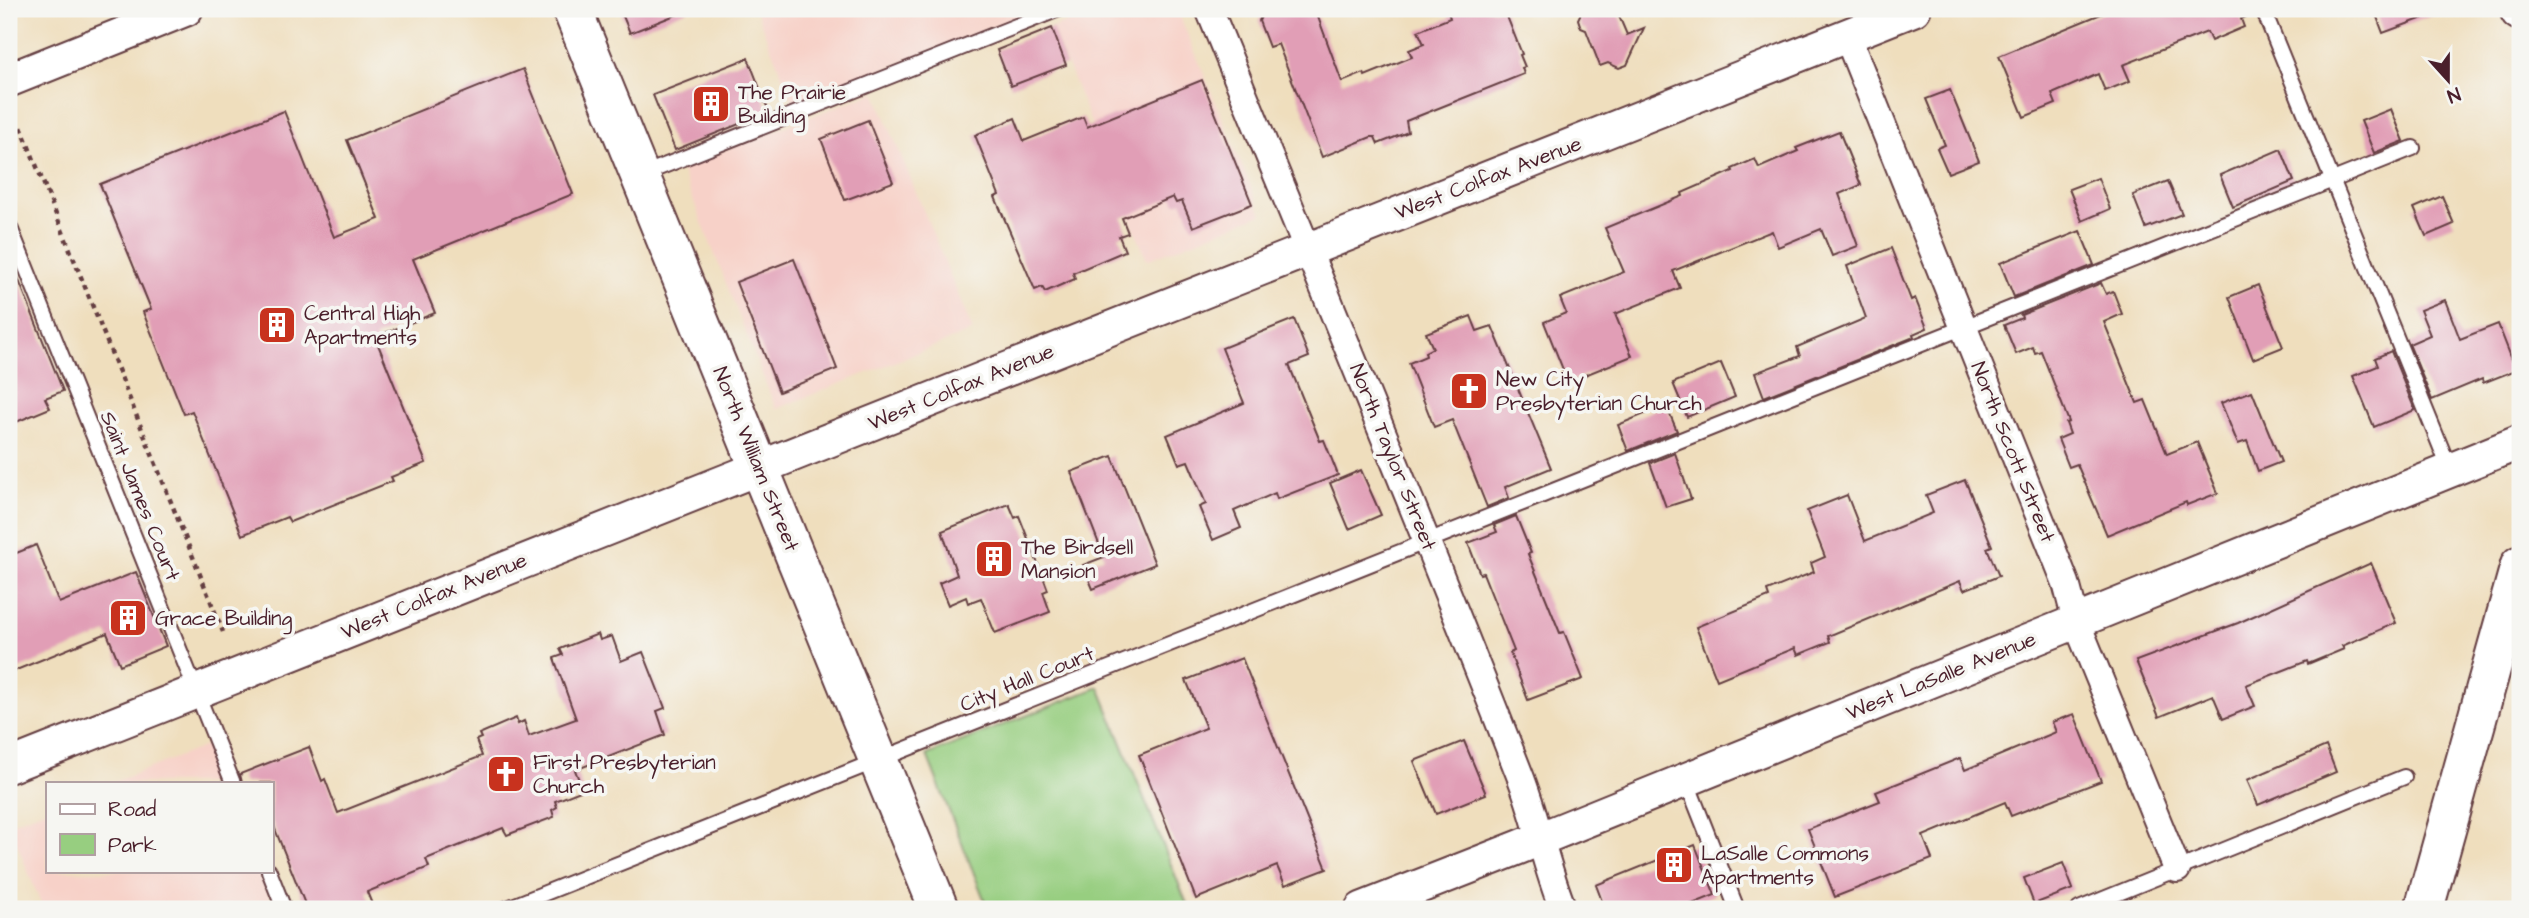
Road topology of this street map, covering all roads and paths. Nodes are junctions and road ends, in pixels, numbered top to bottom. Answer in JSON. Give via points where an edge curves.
{"nodes":[{"id":1,"x":186,"y":9,"type":"edge"},
{"id":2,"x":572,"y":9,"type":"edge"},
{"id":3,"x":1059,"y":9,"type":"edge"},
{"id":4,"x":1209,"y":9,"type":"edge"},
{"id":5,"x":1914,"y":9,"type":"edge"},
{"id":6,"x":2263,"y":9,"type":"edge"},
{"id":7,"x":146,"y":16,"type":"edge"},
{"id":8,"x":1847,"y":36,"type":"junction"},
{"id":9,"x":9,"y":80,"type":"edge"},
{"id":10,"x":21,"y":127,"type":"dead end"},
{"id":11,"x":2413,"y":148,"type":"dead end"},
{"id":12,"x":641,"y":176,"type":"junction"},
{"id":13,"x":2333,"y":181,"type":"junction"},
{"id":14,"x":9,"y":225,"type":"edge"},
{"id":15,"x":1307,"y":249,"type":"junction"},
{"id":16,"x":1964,"y":328,"type":"junction"},
{"id":17,"x":2520,"y":442,"type":"edge"},
{"id":18,"x":760,"y":466,"type":"junction"},
{"id":19,"x":2451,"y":470,"type":"junction"},
{"id":20,"x":1428,"y":542,"type":"junction"},
{"id":21,"x":2520,"y":565,"type":"edge"},
{"id":22,"x":2076,"y":621,"type":"junction"},
{"id":23,"x":223,"y":632,"type":"dead end"},
{"id":24,"x":196,"y":690,"type":"junction"},
{"id":25,"x":880,"y":761,"type":"junction"},
{"id":26,"x":9,"y":766,"type":"edge"},
{"id":27,"x":2404,"y":777,"type":"dead end"},
{"id":28,"x":1685,"y":780,"type":"junction"},
{"id":29,"x":233,"y":782,"type":"edge"},
{"id":30,"x":1540,"y":839,"type":"junction"},
{"id":31,"x":2177,"y":869,"type":"junction"},
{"id":32,"x":269,"y":872,"type":"edge"},
{"id":33,"x":284,"y":909,"type":"edge"},
{"id":34,"x":505,"y":909,"type":"edge"},
{"id":35,"x":939,"y":909,"type":"edge"},
{"id":36,"x":1362,"y":909,"type":"edge"},
{"id":37,"x":1563,"y":909,"type":"edge"},
{"id":38,"x":1737,"y":909,"type":"edge"},
{"id":39,"x":2079,"y":909,"type":"edge"},
{"id":40,"x":2424,"y":909,"type":"edge"}],
"edges":[{"from":1,"to":7,"type":"street"},
{"from":2,"to":12,"type":"main road","name":"North William Street"},
{"from":3,"to":12,"type":"lane"},
{"from":4,"to":15,"type":"street","name":"North Taylor Street"},
{"from":5,"to":8,"type":"street","name":"West Colfax Avenue"},
{"from":6,"to":13,"type":"lane"},
{"from":7,"to":9,"type":"street"},
{"from":8,"to":15,"type":"street","name":"West Colfax Avenue"},
{"from":8,"to":16,"type":"street","name":"North Scott Street"},
{"from":10,"to":23,"type":"path"},
{"from":11,"to":13,"type":"lane","name":"City Hall Court"},
{"from":12,"to":18,"type":"main road","name":"North William Street"},
{"from":13,"to":16,"type":"lane","name":"City Hall Court"},
{"from":13,"to":19,"type":"lane"},
{"from":14,"to":24,"type":"lane","name":"Saint James Court"},
{"from":15,"to":18,"type":"street","name":"West Colfax Avenue"},
{"from":15,"to":20,"type":"street","name":"North Taylor Street"},
{"from":16,"to":20,"type":"lane","name":"City Hall Court"},
{"from":16,"to":22,"type":"street","name":"North Scott Street","via":[[2066,583]]},
{"from":17,"to":19,"type":"street","name":"West LaSalle Avenue"},
{"from":18,"to":24,"type":"street","name":"West Colfax Avenue"},
{"from":18,"to":25,"type":"main road","name":"North William Street"},
{"from":19,"to":22,"type":"street","name":"West LaSalle Avenue"},
{"from":20,"to":25,"type":"lane","name":"City Hall Court"},
{"from":20,"to":30,"type":"street","name":"North Taylor Street","via":[[1529,798]]},
{"from":21,"to":40,"type":"main road"},
{"from":22,"to":28,"type":"street","name":"West LaSalle Avenue"},
{"from":22,"to":31,"type":"street","name":"North Scott Street"},
{"from":24,"to":26,"type":"street","name":"West Colfax Avenue"},
{"from":24,"to":29,"type":"lane","name":"Saint James Court"},
{"from":25,"to":34,"type":"lane","name":"City Hall Court"},
{"from":25,"to":35,"type":"main road","name":"North William Street"},
{"from":27,"to":31,"type":"lane"},
{"from":28,"to":30,"type":"street","name":"West LaSalle Avenue"},
{"from":28,"to":38,"type":"lane"},
{"from":30,"to":36,"type":"street","name":"West LaSalle Avenue"},
{"from":30,"to":37,"type":"street","name":"North Taylor Street"},
{"from":31,"to":39,"type":"lane"},
{"from":32,"to":33,"type":"lane"}]}
